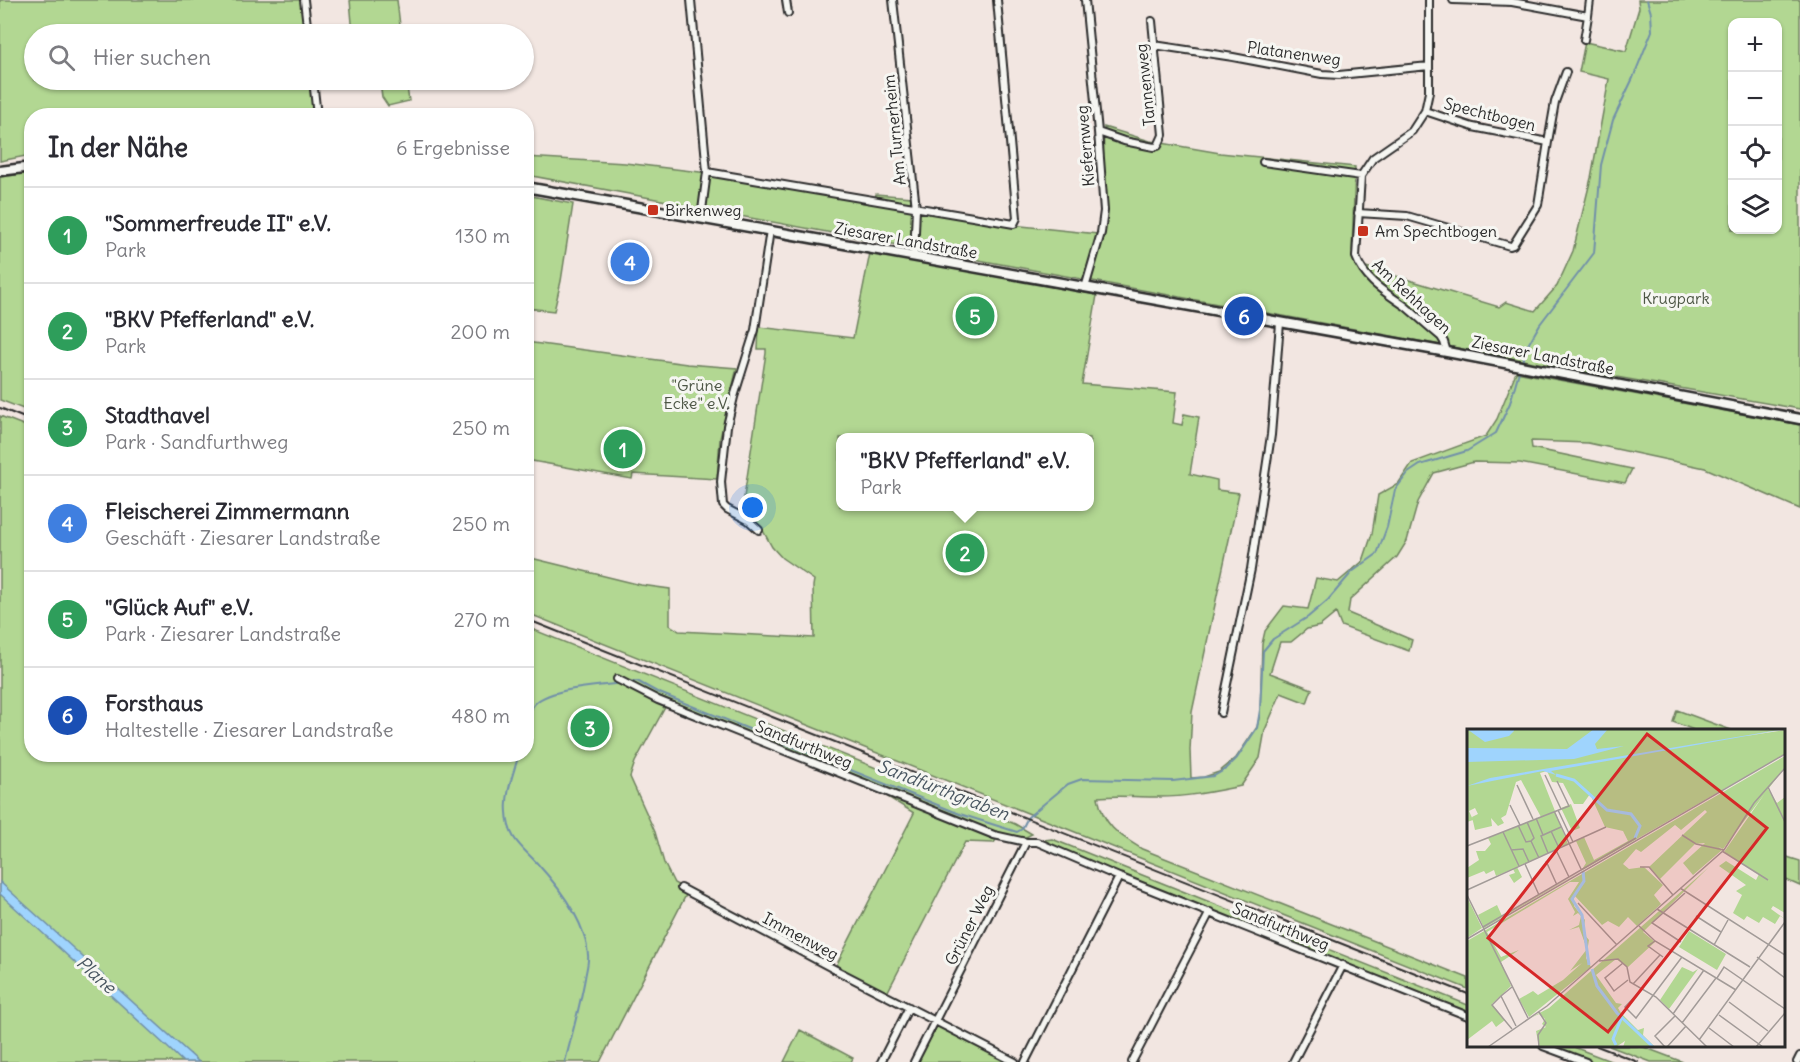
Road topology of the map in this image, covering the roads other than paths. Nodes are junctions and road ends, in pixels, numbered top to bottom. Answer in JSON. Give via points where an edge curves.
{"nodes":[{"id":1,"x":304,"y":0,"type":"edge"},
{"id":2,"x":692,"y":0,"type":"edge"},
{"id":3,"x":786,"y":0,"type":"edge"},
{"id":4,"x":893,"y":0,"type":"edge"},
{"id":5,"x":997,"y":0,"type":"edge"},
{"id":6,"x":1085,"y":0,"type":"edge"},
{"id":7,"x":1429,"y":0,"type":"edge"},
{"id":8,"x":1453,"y":0,"type":"edge"},
{"id":9,"x":1590,"y":0,"type":"edge"},
{"id":10,"x":788,"y":13,"type":"dead end"},
{"id":11,"x":1588,"y":16,"type":"junction"},
{"id":12,"x":1152,"y":21,"type":"dead end"},
{"id":13,"x":307,"y":24,"type":"edge"},
{"id":14,"x":1584,"y":40,"type":"dead end"},
{"id":15,"x":1154,"y":45,"type":"junction"},
{"id":16,"x":1429,"y":66,"type":"junction"},
{"id":17,"x":1566,"y":72,"type":"dead end"},
{"id":18,"x":314,"y":90,"type":"edge"},
{"id":19,"x":316,"y":108,"type":"edge"},
{"id":20,"x":1425,"y":111,"type":"junction"},
{"id":21,"x":1098,"y":132,"type":"junction"},
{"id":22,"x":1548,"y":142,"type":"junction"},
{"id":23,"x":1263,"y":162,"type":"dead end"},
{"id":24,"x":24,"y":168,"type":"edge"},
{"id":25,"x":0,"y":171,"type":"edge"},
{"id":26,"x":707,"y":172,"type":"junction"},
{"id":27,"x":1361,"y":176,"type":"junction"},
{"id":28,"x":534,"y":188,"type":"edge"},
{"id":29,"x":916,"y":208,"type":"junction"},
{"id":30,"x":1358,"y":213,"type":"junction"},
{"id":31,"x":701,"y":218,"type":"junction"},
{"id":32,"x":770,"y":230,"type":"junction"},
{"id":33,"x":914,"y":257,"type":"junction"},
{"id":34,"x":1085,"y":288,"type":"junction"},
{"id":35,"x":1280,"y":323,"type":"junction"},
{"id":36,"x":1447,"y":352,"type":"junction"},
{"id":37,"x":1800,"y":419,"type":"edge"},
{"id":38,"x":759,"y":531,"type":"dead end"},
{"id":39,"x":617,"y":679,"type":"dead end"},
{"id":40,"x":1221,"y":713,"type":"dead end"},
{"id":41,"x":1026,"y":842,"type":"junction"},
{"id":42,"x":1119,"y":877,"type":"junction"},
{"id":43,"x":681,"y":888,"type":"dead end"},
{"id":44,"x":1210,"y":912,"type":"junction"},
{"id":45,"x":1343,"y":965,"type":"junction"},
{"id":46,"x":909,"y":1007,"type":"junction"},
{"id":47,"x":1467,"y":1016,"type":"edge"},
{"id":48,"x":935,"y":1021,"type":"junction"},
{"id":49,"x":1546,"y":1047,"type":"edge"},
{"id":50,"x":999,"y":1054,"type":"junction"},
{"id":51,"x":1800,"y":1056,"type":"edge"},
{"id":52,"x":881,"y":1062,"type":"edge"},
{"id":53,"x":914,"y":1062,"type":"edge"},
{"id":54,"x":995,"y":1062,"type":"edge"},
{"id":55,"x":1015,"y":1062,"type":"edge"},
{"id":56,"x":1025,"y":1062,"type":"edge"},
{"id":57,"x":1132,"y":1062,"type":"edge"},
{"id":58,"x":1293,"y":1062,"type":"edge"},
{"id":59,"x":1586,"y":1062,"type":"edge"},
{"id":60,"x":1797,"y":1062,"type":"edge"}],
"edges":[{"from":1,"to":13,"type":"street"},
{"from":2,"to":26,"type":"street"},
{"from":3,"to":10,"type":"street"},
{"from":4,"to":29,"type":"street","name":"Am Turnerheim"},
{"from":5,"to":29,"type":"street","name":"Ziesarer Landstraße","via":[[1017,218],[1014,224]]},
{"from":6,"to":21,"type":"street","name":"Kiefernweg"},
{"from":7,"to":16,"type":"street"},
{"from":8,"to":11,"type":"street","via":[[1512,2]]},
{"from":9,"to":11,"type":"street"},
{"from":11,"to":14,"type":"street"},
{"from":12,"to":15,"type":"street","name":"Tannenweg"},
{"from":15,"to":16,"type":"street","name":"Platanenweg","via":[[1322,74]]},
{"from":15,"to":21,"type":"street","name":"Tannenweg","via":[[1163,135],[1158,146]]},
{"from":16,"to":20,"type":"street"},
{"from":17,"to":22,"type":"street","name":"Spechtbogen","via":[[1555,102]]},
{"from":18,"to":19,"type":"street"},
{"from":20,"to":22,"type":"street","name":"Spechtbogen","via":[[1473,128]]},
{"from":20,"to":27,"type":"street","via":[[1412,131],[1373,158]]},
{"from":21,"to":34,"type":"street","name":"Kiefernweg","via":[[1103,223]]},
{"from":22,"to":30,"type":"street","name":"Spechtbogen","via":[[1538,205],[1513,245],[1407,216]]},
{"from":23,"to":27,"type":"street"},
{"from":24,"to":25,"type":"main road"},
{"from":26,"to":29,"type":"street","name":"Ziesarer Landstraße"},
{"from":26,"to":31,"type":"street"},
{"from":27,"to":30,"type":"street","name":"Am Rehhagen"},
{"from":28,"to":31,"type":"main road","name":"Ziesarer Landstraße"},
{"from":29,"to":33,"type":"street","name":"Am Turnerheim"},
{"from":30,"to":36,"type":"street","name":"Am Rehhagen","via":[[1356,257],[1361,269],[1441,337]]},
{"from":31,"to":32,"type":"main road","name":"Ziesarer Landstraße"},
{"from":32,"to":33,"type":"main road","name":"Ziesarer Landstraße"},
{"from":32,"to":38,"type":"street","via":[[755,330],[734,397],[721,482],[723,505]]},
{"from":33,"to":34,"type":"main road","name":"Ziesarer Landstraße"},
{"from":34,"to":35,"type":"main road","name":"Ziesarer Landstraße"},
{"from":35,"to":36,"type":"main road","name":"Ziesarer Landstraße"},
{"from":35,"to":40,"type":"street","via":[[1271,435],[1251,569]]},
{"from":36,"to":37,"type":"main road","name":"Ziesarer Landstraße"},
{"from":39,"to":41,"type":"street","name":"Sandfurthweg","via":[[658,700],[994,835]]},
{"from":41,"to":42,"type":"street","name":"Sandfurthweg","via":[[1037,842]]},
{"from":41,"to":48,"type":"street","name":"Grüner Weg"},
{"from":42,"to":44,"type":"street","name":"Sandfurthweg"},
{"from":42,"to":56,"type":"street"},
{"from":43,"to":46,"type":"street","name":"Immenweg"},
{"from":44,"to":45,"type":"street","name":"Sandfurthweg"},
{"from":44,"to":57,"type":"street","name":"Sandfurthweg"},
{"from":45,"to":47,"type":"street","name":"Sandfurthweg"},
{"from":45,"to":58,"type":"street","name":"Sandfurthweg"},
{"from":46,"to":48,"type":"street","name":"Immenweg"},
{"from":46,"to":52,"type":"street"},
{"from":48,"to":50,"type":"street","name":"Immenweg"},
{"from":48,"to":53,"type":"street"},
{"from":49,"to":59,"type":"street"},
{"from":50,"to":54,"type":"street"},
{"from":50,"to":55,"type":"street","name":"Immenweg"},
{"from":51,"to":60,"type":"street"}]}
